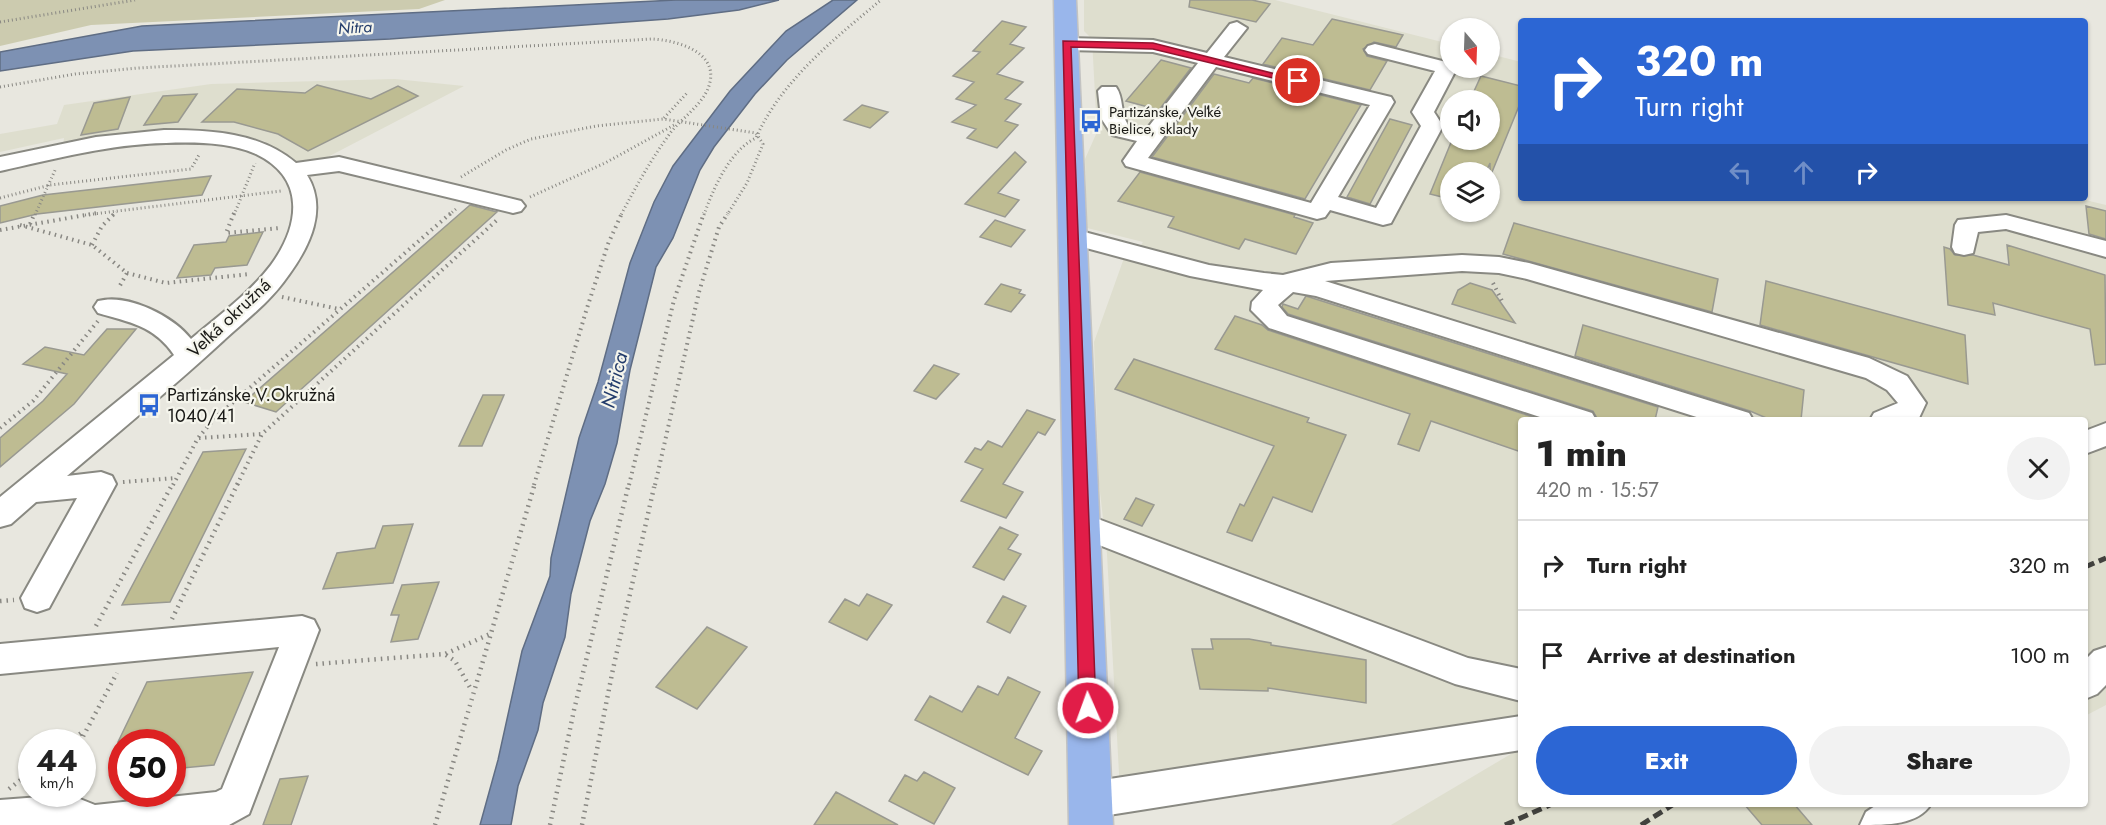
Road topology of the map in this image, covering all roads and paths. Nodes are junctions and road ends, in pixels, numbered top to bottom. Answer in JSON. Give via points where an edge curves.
{"nodes":[{"id":1,"x":135,"y":0,"type":"edge"},
{"id":2,"x":881,"y":0,"type":"edge"},
{"id":3,"x":1065,"y":0,"type":"edge"},
{"id":4,"x":0,"y":22,"type":"edge"},
{"id":5,"x":1237,"y":28,"type":"dead end"},
{"id":6,"x":1066,"y":44,"type":"junction"},
{"id":7,"x":1375,"y":50,"type":"dead end"},
{"id":8,"x":1212,"y":60,"type":"junction"},
{"id":9,"x":0,"y":87,"type":"edge"},
{"id":10,"x":1109,"y":91,"type":"dead end"},
{"id":11,"x":687,"y":93,"type":"dead end"},
{"id":12,"x":1383,"y":102,"type":"junction"},
{"id":13,"x":1423,"y":112,"type":"junction"},
{"id":14,"x":663,"y":118,"type":"junction"},
{"id":15,"x":679,"y":122,"type":"junction"},
{"id":16,"x":756,"y":133,"type":"junction"},
{"id":17,"x":1150,"y":138,"type":"junction"},
{"id":18,"x":205,"y":144,"type":"dead end"},
{"id":19,"x":58,"y":158,"type":"dead end"},
{"id":20,"x":257,"y":159,"type":"dead end"},
{"id":21,"x":0,"y":164,"type":"edge"},
{"id":22,"x":292,"y":180,"type":"junction"},
{"id":23,"x":50,"y":186,"type":"junction"},
{"id":24,"x":435,"y":187,"type":"junction"},
{"id":25,"x":241,"y":196,"type":"junction"},
{"id":26,"x":471,"y":196,"type":"junction"},
{"id":27,"x":0,"y":198,"type":"edge"},
{"id":28,"x":1324,"y":201,"type":"junction"},
{"id":29,"x":513,"y":206,"type":"junction"},
{"id":30,"x":117,"y":211,"type":"junction"},
{"id":31,"x":30,"y":225,"type":"junction"},
{"id":32,"x":290,"y":227,"type":"dead end"},
{"id":33,"x":0,"y":230,"type":"edge"},
{"id":34,"x":1072,"y":237,"type":"junction"},
{"id":35,"x":92,"y":245,"type":"junction"},
{"id":36,"x":1964,"y":247,"type":"dead end"},
{"id":37,"x":2106,"y":249,"type":"edge"},
{"id":38,"x":278,"y":271,"type":"junction"},
{"id":39,"x":1205,"y":271,"type":"junction"},
{"id":40,"x":127,"y":273,"type":"junction"},
{"id":41,"x":1291,"y":281,"type":"junction"},
{"id":42,"x":260,"y":293,"type":"junction"},
{"id":43,"x":107,"y":308,"type":"junction"},
{"id":44,"x":340,"y":309,"type":"junction"},
{"id":45,"x":1269,"y":316,"type":"junction"},
{"id":46,"x":189,"y":357,"type":"junction"},
{"id":47,"x":1684,"y":412,"type":"edge"},
{"id":48,"x":1573,"y":417,"type":"edge"},
{"id":49,"x":1718,"y":417,"type":"edge"},
{"id":50,"x":1892,"y":417,"type":"edge"},
{"id":51,"x":0,"y":428,"type":"edge"},
{"id":52,"x":262,"y":434,"type":"junction"},
{"id":53,"x":2106,"y":434,"type":"edge"},
{"id":54,"x":198,"y":438,"type":"junction"},
{"id":55,"x":2088,"y":442,"type":"edge"},
{"id":56,"x":176,"y":478,"type":"junction"},
{"id":57,"x":101,"y":484,"type":"junction"},
{"id":58,"x":29,"y":491,"type":"junction"},
{"id":59,"x":0,"y":515,"type":"edge"},
{"id":60,"x":1082,"y":525,"type":"junction"},
{"id":61,"x":37,"y":598,"type":"dead end"},
{"id":62,"x":491,"y":634,"type":"junction"},
{"id":63,"x":146,"y":644,"type":"junction"},
{"id":64,"x":82,"y":651,"type":"junction"},
{"id":65,"x":445,"y":654,"type":"junction"},
{"id":66,"x":0,"y":659,"type":"edge"},
{"id":67,"x":2106,"y":662,"type":"edge"},
{"id":68,"x":288,"y":667,"type":"junction"},
{"id":69,"x":2088,"y":680,"type":"edge"},
{"id":70,"x":1518,"y":684,"type":"edge"},
{"id":71,"x":472,"y":691,"type":"junction"},
{"id":72,"x":87,"y":729,"type":"edge"},
{"id":73,"x":1518,"y":734,"type":"edge"},
{"id":74,"x":18,"y":783,"type":"edge"},
{"id":75,"x":0,"y":798,"type":"edge"},
{"id":76,"x":1907,"y":807,"type":"edge"},
{"id":77,"x":0,"y":818,"type":"edge"},
{"id":78,"x":1088,"y":818,"type":"edge"},
{"id":79,"x":435,"y":825,"type":"edge"},
{"id":80,"x":549,"y":825,"type":"edge"},
{"id":81,"x":582,"y":825,"type":"edge"},
{"id":82,"x":1879,"y":825,"type":"edge"}],
"edges":[{"from":1,"to":4,"type":"path"},
{"from":2,"to":16,"type":"path","via":[[807,65],[768,111]]},
{"from":3,"to":6,"type":"main road"},
{"from":5,"to":8,"type":"street"},
{"from":6,"to":8,"type":"street","via":[[1153,46]]},
{"from":6,"to":34,"type":"main road"},
{"from":7,"to":13,"type":"street","via":[[1447,68]]},
{"from":8,"to":12,"type":"street"},
{"from":8,"to":17,"type":"street"},
{"from":9,"to":15,"type":"path","via":[[138,68],[664,39],[689,47],[707,65],[711,76],[706,93]]},
{"from":10,"to":17,"type":"street","via":[[1112,118],[1120,130]]},
{"from":11,"to":14,"type":"path"},
{"from":12,"to":13,"type":"street"},
{"from":12,"to":28,"type":"street"},
{"from":13,"to":28,"type":"street","via":[[1432,126],[1383,218]]},
{"from":14,"to":15,"type":"path"},
{"from":14,"to":24,"type":"path","via":[[531,139]]},
{"from":15,"to":16,"type":"path"},
{"from":15,"to":29,"type":"path","via":[[605,163]]},
{"from":15,"to":62,"type":"path","via":[[609,241]]},
{"from":16,"to":80,"type":"path","via":[[756,138],[745,143],[731,160],[706,208],[674,300]]},
{"from":16,"to":81,"type":"path","via":[[763,144],[747,183],[719,227],[699,292],[613,669]]},
{"from":17,"to":28,"type":"street","via":[[1134,161],[1317,212]]},
{"from":18,"to":23,"type":"path","via":[[191,169]]},
{"from":19,"to":23,"type":"path"},
{"from":20,"to":25,"type":"path"},
{"from":21,"to":22,"type":"street","name":"Veľká okružná","via":[[129,140],[201,137],[261,148]]},
{"from":22,"to":24,"type":"street","via":[[339,164]]},
{"from":22,"to":25,"type":"path"},
{"from":22,"to":38,"type":"street","name":"Veľká okružná","via":[[303,187],[304,226]]},
{"from":23,"to":27,"type":"path"},
{"from":23,"to":31,"type":"path"},
{"from":24,"to":26,"type":"street"},
{"from":25,"to":30,"type":"path"},
{"from":25,"to":32,"type":"path","via":[[226,233]]},
{"from":26,"to":29,"type":"street"},
{"from":26,"to":44,"type":"path"},
{"from":29,"to":52,"type":"path"},
{"from":30,"to":31,"type":"path"},
{"from":30,"to":35,"type":"path","via":[[102,226]]},
{"from":31,"to":33,"type":"path"},
{"from":31,"to":35,"type":"path"},
{"from":34,"to":39,"type":"street"},
{"from":34,"to":60,"type":"main road"},
{"from":35,"to":40,"type":"path"},
{"from":36,"to":37,"type":"street","via":[[1967,225],[2006,222]]},
{"from":38,"to":40,"type":"path","via":[[166,283]]},
{"from":38,"to":42,"type":"street","name":"Veľká okružná"},
{"from":39,"to":41,"type":"street","via":[[1257,282]]},
{"from":39,"to":45,"type":"street"},
{"from":40,"to":43,"type":"path"},
{"from":41,"to":45,"type":"street","via":[[1265,302],[1264,310]]},
{"from":41,"to":47,"type":"street"},
{"from":41,"to":50,"type":"street","via":[[1330,271],[1414,265],[1498,265],[1529,271],[1887,375],[1907,391],[1912,403],[1909,411]]},
{"from":42,"to":44,"type":"path"},
{"from":42,"to":46,"type":"street","name":"Veľká okružná"},
{"from":43,"to":46,"type":"street","via":[[149,316],[161,323]]},
{"from":43,"to":51,"type":"path","via":[[33,401]]},
{"from":44,"to":54,"type":"path","via":[[215,418]]},
{"from":45,"to":48,"type":"street"},
{"from":46,"to":58,"type":"street","name":"Veľká okružná"},
{"from":47,"to":49,"type":"street"},
{"from":52,"to":54,"type":"path"},
{"from":52,"to":63,"type":"path"},
{"from":53,"to":55,"type":"street"},
{"from":54,"to":56,"type":"path"},
{"from":56,"to":57,"type":"path"},
{"from":56,"to":64,"type":"path"},
{"from":57,"to":58,"type":"street"},
{"from":57,"to":61,"type":"street"},
{"from":58,"to":59,"type":"street","name":"Veľká okružná"},
{"from":60,"to":70,"type":"street","via":[[1467,673]]},
{"from":60,"to":78,"type":"main road"},
{"from":62,"to":65,"type":"path"},
{"from":62,"to":71,"type":"path"},
{"from":63,"to":64,"type":"street"},
{"from":63,"to":68,"type":"street","via":[[302,630]]},
{"from":63,"to":72,"type":"path"},
{"from":64,"to":66,"type":"street"},
{"from":65,"to":68,"type":"path"},
{"from":65,"to":71,"type":"path","via":[[455,661]]},
{"from":67,"to":69,"type":"street"},
{"from":68,"to":77,"type":"street","via":[[236,801],[221,810],[92,824],[80,817]]},
{"from":71,"to":79,"type":"path"},
{"from":73,"to":78,"type":"street"},
{"from":74,"to":75,"type":"path"},
{"from":76,"to":82,"type":"street"}]}
